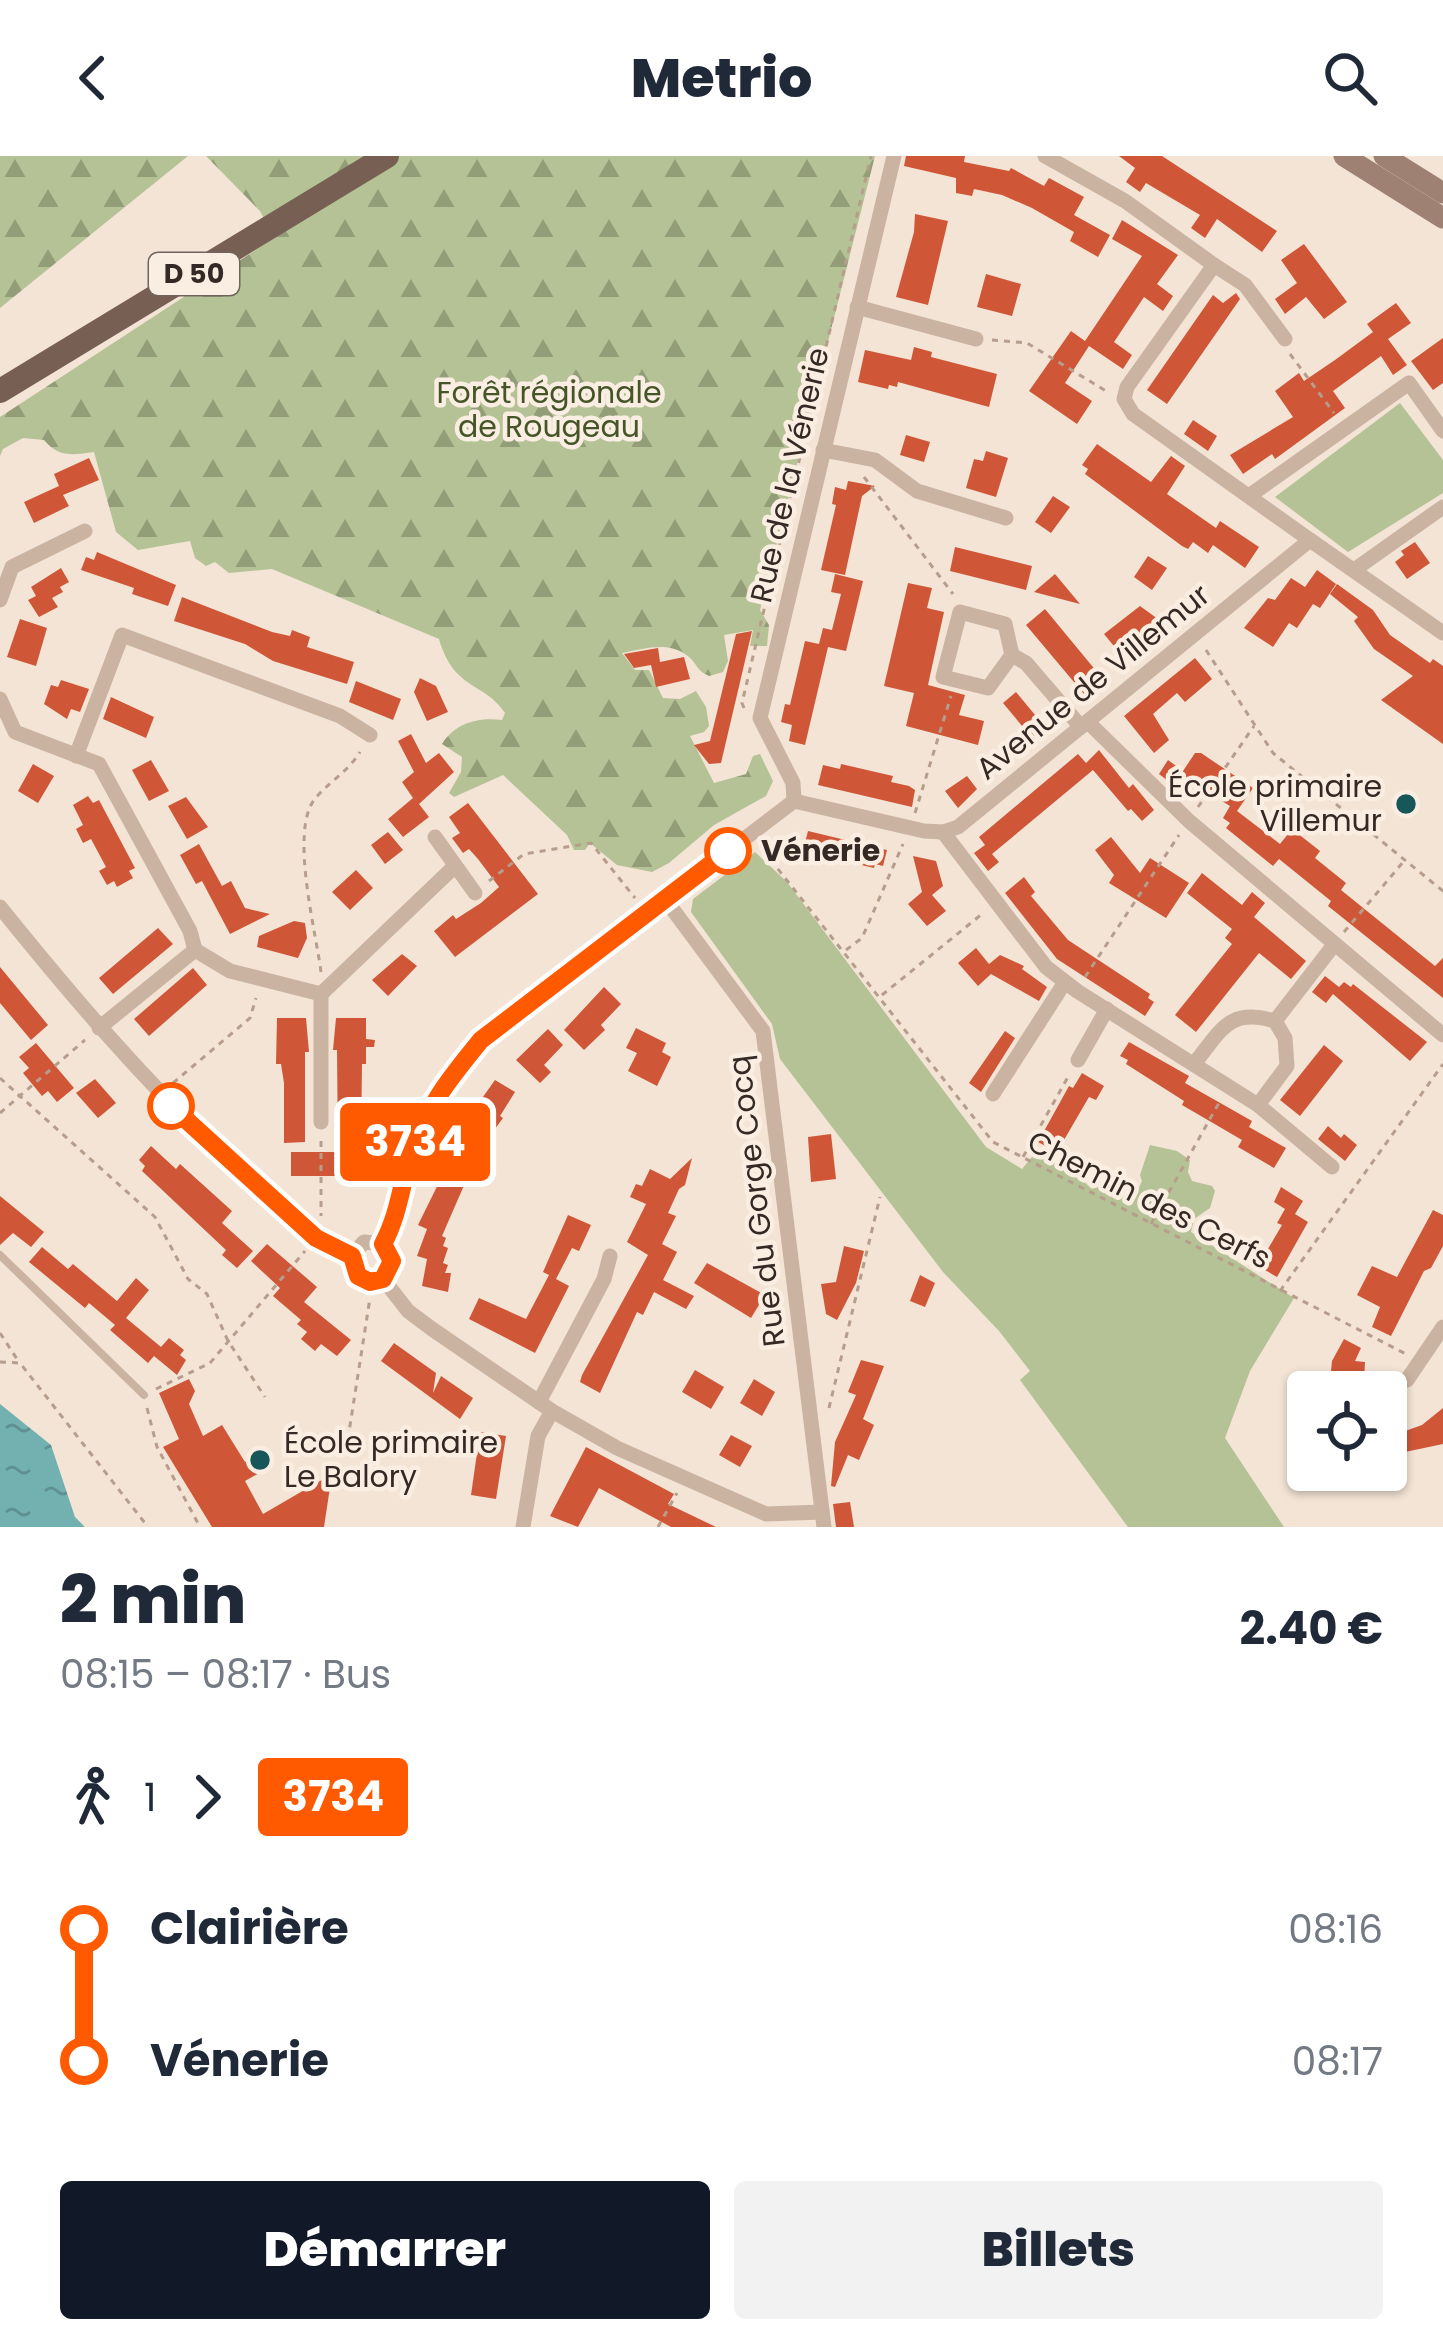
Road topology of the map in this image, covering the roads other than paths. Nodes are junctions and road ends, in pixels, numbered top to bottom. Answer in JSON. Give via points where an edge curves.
{"nodes":[{"id":1,"x":387,"y":156,"type":"edge"},
{"id":2,"x":894,"y":156,"type":"edge"},
{"id":3,"x":1045,"y":156,"type":"edge"},
{"id":4,"x":1344,"y":156,"type":"edge"},
{"id":5,"x":1384,"y":156,"type":"edge"},
{"id":6,"x":1443,"y":193,"type":"edge"},
{"id":7,"x":1443,"y":218,"type":"edge"},
{"id":8,"x":1214,"y":265,"type":"junction"},
{"id":9,"x":857,"y":307,"type":"junction"},
{"id":10,"x":976,"y":339,"type":"road end"},
{"id":11,"x":1285,"y":340,"type":"road end"},
{"id":12,"x":0,"y":391,"type":"edge"},
{"id":13,"x":1443,"y":431,"type":"edge"},
{"id":14,"x":823,"y":450,"type":"junction"},
{"id":15,"x":1249,"y":496,"type":"junction"},
{"id":16,"x":1443,"y":507,"type":"edge"},
{"id":17,"x":1006,"y":518,"type":"dead end"},
{"id":18,"x":85,"y":531,"type":"dead end"},
{"id":19,"x":1310,"y":540,"type":"junction"},
{"id":20,"x":1354,"y":570,"type":"junction"},
{"id":21,"x":0,"y":601,"type":"edge"},
{"id":22,"x":1443,"y":633,"type":"edge"},
{"id":23,"x":1012,"y":655,"type":"junction"},
{"id":24,"x":0,"y":699,"type":"edge"},
{"id":25,"x":1084,"y":724,"type":"junction"},
{"id":26,"x":370,"y":735,"type":"road end"},
{"id":27,"x":76,"y":756,"type":"junction"},
{"id":28,"x":794,"y":801,"type":"junction"},
{"id":29,"x":943,"y":832,"type":"junction"},
{"id":30,"x":435,"y":837,"type":"dead end"},
{"id":31,"x":455,"y":866,"type":"junction"},
{"id":32,"x":475,"y":893,"type":"road end"},
{"id":33,"x":665,"y":899,"type":"junction"},
{"id":34,"x":0,"y":907,"type":"edge"},
{"id":35,"x":1333,"y":946,"type":"junction"},
{"id":36,"x":195,"y":950,"type":"junction"},
{"id":37,"x":1071,"y":986,"type":"junction"},
{"id":38,"x":321,"y":994,"type":"junction"},
{"id":39,"x":1107,"y":1010,"type":"junction"},
{"id":40,"x":1275,"y":1021,"type":"junction"},
{"id":41,"x":99,"y":1028,"type":"junction"},
{"id":42,"x":1443,"y":1035,"type":"edge"},
{"id":43,"x":1078,"y":1060,"type":"road end"},
{"id":44,"x":1193,"y":1064,"type":"junction"},
{"id":45,"x":993,"y":1094,"type":"dead end"},
{"id":46,"x":1258,"y":1105,"type":"junction"},
{"id":47,"x":321,"y":1122,"type":"road end"},
{"id":48,"x":1332,"y":1167,"type":"dead end"},
{"id":49,"x":383,"y":1244,"type":"junction"},
{"id":50,"x":0,"y":1256,"type":"edge"},
{"id":51,"x":352,"y":1256,"type":"junction"},
{"id":52,"x":610,"y":1256,"type":"dead end"},
{"id":53,"x":376,"y":1280,"type":"junction"},
{"id":54,"x":1443,"y":1327,"type":"edge"},
{"id":55,"x":1407,"y":1380,"type":"dead end"},
{"id":56,"x":144,"y":1395,"type":"road end"},
{"id":57,"x":546,"y":1407,"type":"junction"},
{"id":58,"x":823,"y":1519,"type":"edge"},
{"id":59,"x":523,"y":1527,"type":"edge"}],
"edges":[{"from":1,"to":12,"type":"main road","number":"D 50"},
{"from":2,"to":9,"type":"street","name":"Rue de la Vénerie"},
{"from":3,"to":8,"type":"street"},
{"from":4,"to":7,"type":"main road"},
{"from":5,"to":6,"type":"main road"},
{"from":8,"to":11,"type":"street","via":[[1245,285]]},
{"from":8,"to":15,"type":"street","via":[[1124,399],[1133,414]]},
{"from":9,"to":10,"type":"street"},
{"from":9,"to":14,"type":"street","name":"Rue de la Vénerie"},
{"from":13,"to":15,"type":"street","via":[[1409,382]]},
{"from":14,"to":17,"type":"street","via":[[875,460],[917,491]]},
{"from":14,"to":28,"type":"street","name":"Rue de la Vénerie","via":[[760,718]]},
{"from":15,"to":19,"type":"street"},
{"from":16,"to":20,"type":"street"},
{"from":18,"to":21,"type":"street","via":[[12,567]]},
{"from":19,"to":20,"type":"street"},
{"from":19,"to":25,"type":"street","name":"Avenue de Villemur"},
{"from":20,"to":22,"type":"street"},
{"from":23,"to":23,"type":"street","via":[[1005,624],[959,612],[943,677],[988,688]]},
{"from":23,"to":25,"type":"street"},
{"from":24,"to":27,"type":"street","via":[[15,732]]},
{"from":25,"to":29,"type":"street","name":"Avenue de Villemur"},
{"from":25,"to":35,"type":"street"},
{"from":26,"to":27,"type":"street","via":[[340,716],[122,634]]},
{"from":27,"to":36,"type":"street","via":[[99,764]]},
{"from":28,"to":29,"type":"street"},
{"from":28,"to":33,"type":"street"},
{"from":29,"to":37,"type":"street","via":[[1046,967]]},
{"from":30,"to":31,"type":"street"},
{"from":31,"to":32,"type":"street"},
{"from":31,"to":38,"type":"street"},
{"from":33,"to":49,"type":"street","via":[[481,1040],[455,1071],[425,1118]]},
{"from":33,"to":58,"type":"street","name":"Rue du Gorge Cocq","via":[[764,1031]]},
{"from":34,"to":41,"type":"street"},
{"from":35,"to":40,"type":"street"},
{"from":35,"to":42,"type":"street"},
{"from":36,"to":38,"type":"street","via":[[230,971]]},
{"from":36,"to":41,"type":"street"},
{"from":37,"to":39,"type":"street"},
{"from":37,"to":45,"type":"street"},
{"from":38,"to":47,"type":"street"},
{"from":39,"to":43,"type":"street"},
{"from":39,"to":44,"type":"street"},
{"from":40,"to":44,"type":"street","via":[[1251,1013],[1230,1020]]},
{"from":40,"to":46,"type":"street","via":[[1287,1066]]},
{"from":41,"to":51,"type":"street","via":[[159,1095],[316,1238]]},
{"from":44,"to":46,"type":"street"},
{"from":46,"to":48,"type":"street"},
{"from":49,"to":51,"type":"street","via":[[364,1242]]},
{"from":49,"to":53,"type":"street","via":[[392,1261]]},
{"from":50,"to":56,"type":"lane"},
{"from":51,"to":53,"type":"street","via":[[353,1270]]},
{"from":52,"to":57,"type":"street"},
{"from":53,"to":57,"type":"street"},
{"from":54,"to":55,"type":"street"},
{"from":57,"to":58,"type":"street","via":[[766,1514]]},
{"from":57,"to":59,"type":"street"}]}
